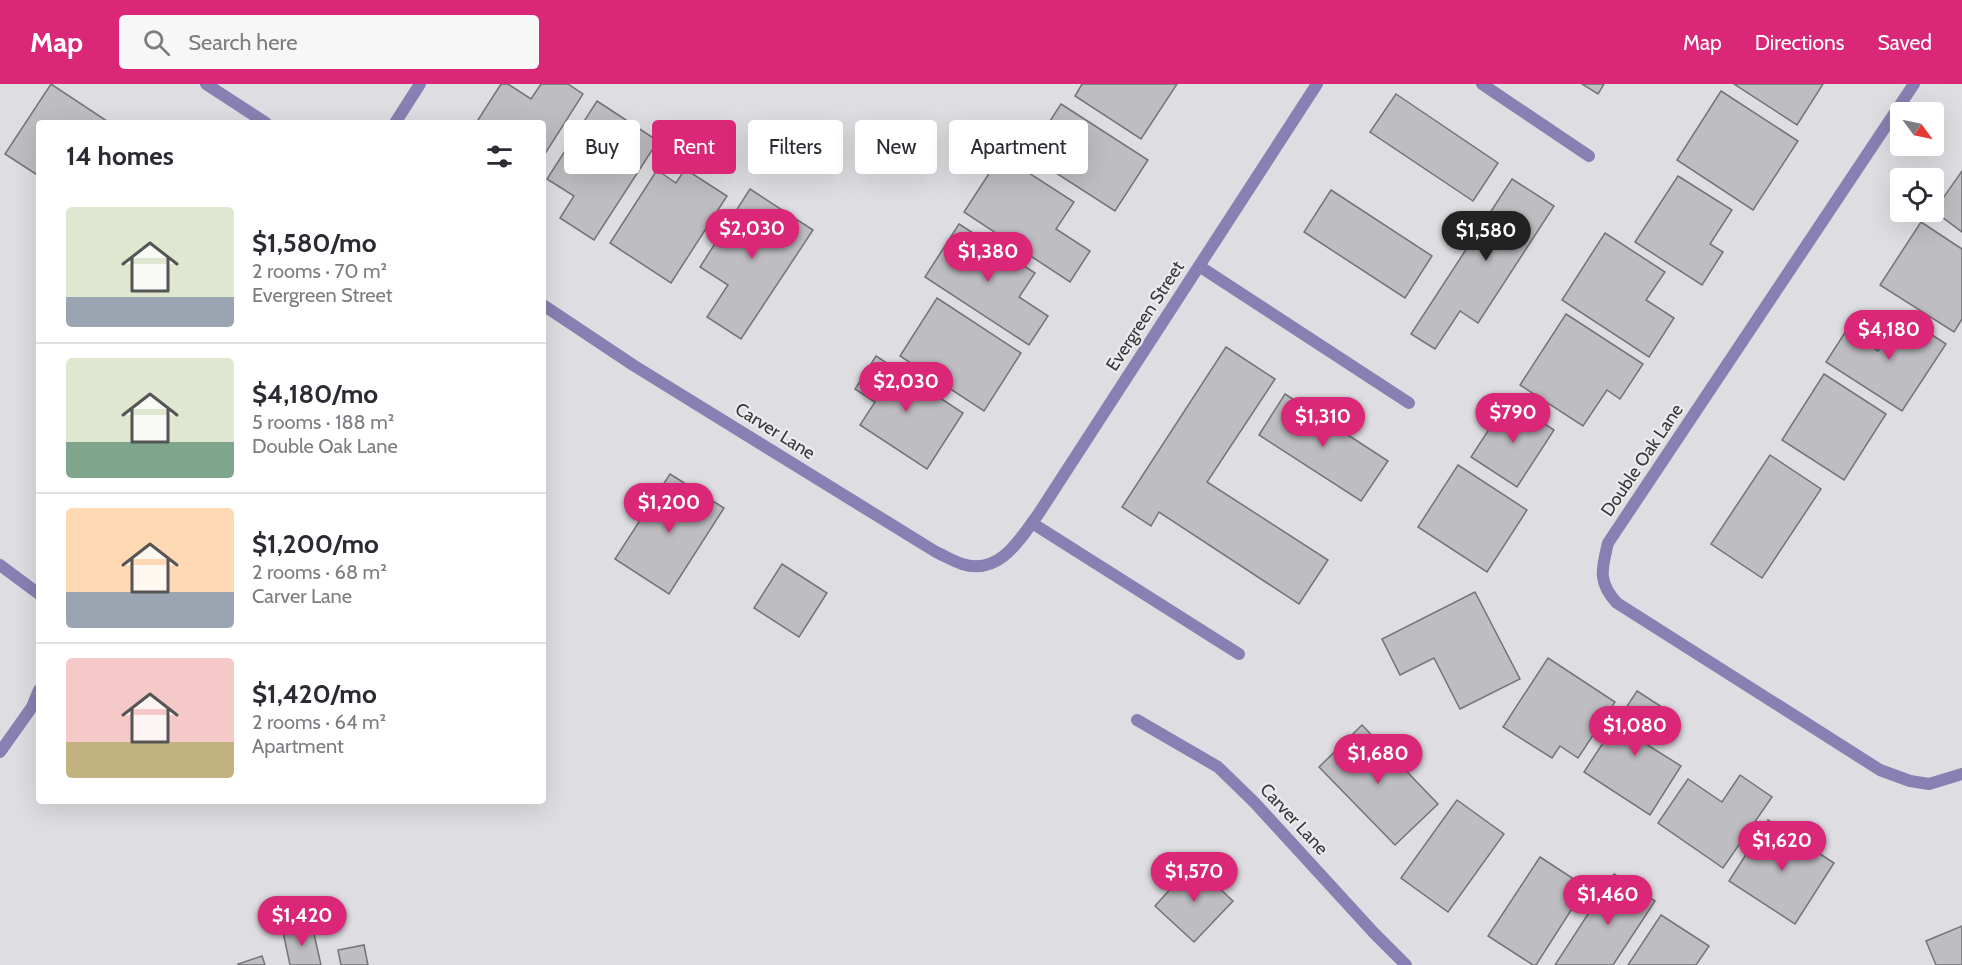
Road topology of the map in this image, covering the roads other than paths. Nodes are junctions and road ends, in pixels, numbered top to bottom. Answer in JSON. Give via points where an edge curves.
{"nodes":[{"id":1,"x":206,"y":84,"type":"edge"},
{"id":2,"x":420,"y":84,"type":"edge"},
{"id":3,"x":1317,"y":84,"type":"edge"},
{"id":4,"x":1482,"y":84,"type":"edge"},
{"id":5,"x":1914,"y":84,"type":"edge"},
{"id":6,"x":261,"y":120,"type":"edge"},
{"id":7,"x":397,"y":120,"type":"edge"},
{"id":8,"x":1589,"y":156,"type":"dead end"},
{"id":9,"x":1199,"y":266,"type":"junction"},
{"id":10,"x":546,"y":307,"type":"edge"},
{"id":11,"x":1409,"y":403,"type":"dead end"},
{"id":12,"x":1032,"y":523,"type":"junction"},
{"id":13,"x":996,"y":563,"type":"joint"},
{"id":14,"x":0,"y":565,"type":"edge"},
{"id":15,"x":36,"y":592,"type":"edge"},
{"id":16,"x":1239,"y":654,"type":"dead end"},
{"id":17,"x":36,"y":697,"type":"edge"},
{"id":18,"x":1137,"y":720,"type":"dead end"},
{"id":19,"x":0,"y":752,"type":"edge"},
{"id":20,"x":1962,"y":774,"type":"edge"},
{"id":21,"x":1406,"y":965,"type":"edge"}],
"edges":[{"from":1,"to":6,"type":"street"},
{"from":2,"to":7,"type":"street"},
{"from":3,"to":9,"type":"street","name":"Evergreen Street"},
{"from":4,"to":8,"type":"street"},
{"from":5,"to":20,"type":"street","name":"Double Oak Lane","via":[[1608,543],[1602,577],[1608,594],[1617,603],[1880,770],[1910,782],[1929,784]]},
{"from":9,"to":11,"type":"street"},
{"from":9,"to":12,"type":"street","name":"Evergreen Street"},
{"from":10,"to":13,"type":"street","name":"Carver Lane","via":[[936,552],[962,564],[979,567]]},
{"from":12,"to":13,"type":"street","name":"Evergreen Street"},
{"from":12,"to":16,"type":"street"},
{"from":14,"to":15,"type":"street"},
{"from":17,"to":19,"type":"street"},
{"from":18,"to":21,"type":"street","name":"Carver Lane","via":[[1218,767]]}]}
